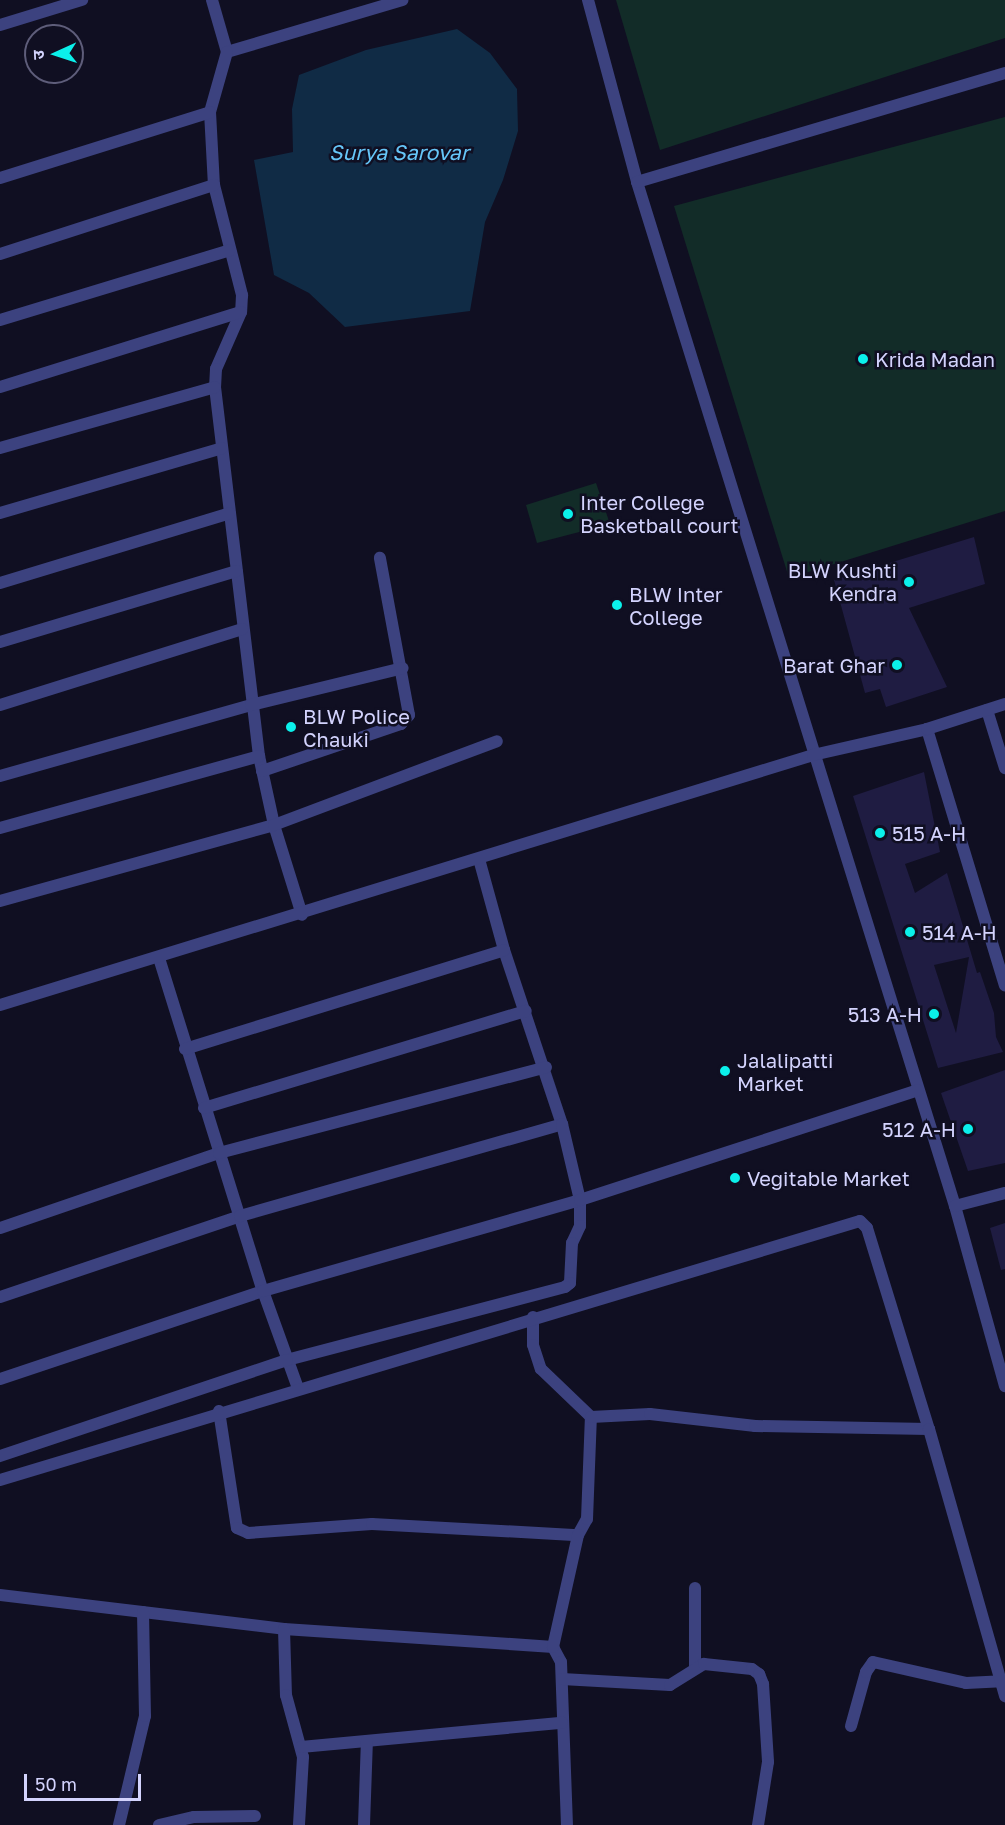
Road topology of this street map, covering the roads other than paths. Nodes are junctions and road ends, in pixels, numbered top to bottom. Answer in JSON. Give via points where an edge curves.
{"nodes":[{"id":1,"x":82,"y":0,"type":"edge"},
{"id":2,"x":212,"y":0,"type":"edge"},
{"id":3,"x":402,"y":0,"type":"edge"},
{"id":4,"x":588,"y":0,"type":"edge"},
{"id":5,"x":370,"y":4,"type":"edge"},
{"id":6,"x":0,"y":25,"type":"edge"},
{"id":7,"x":227,"y":52,"type":"junction"},
{"id":8,"x":1005,"y":73,"type":"edge"},
{"id":9,"x":210,"y":111,"type":"junction"},
{"id":10,"x":0,"y":178,"type":"edge"},
{"id":11,"x":638,"y":182,"type":"junction"},
{"id":12,"x":214,"y":184,"type":"junction"},
{"id":13,"x":230,"y":250,"type":"junction"},
{"id":14,"x":0,"y":254,"type":"edge"},
{"id":15,"x":241,"y":312,"type":"junction"},
{"id":16,"x":0,"y":320,"type":"edge"},
{"id":17,"x":0,"y":387,"type":"edge"},
{"id":18,"x":215,"y":387,"type":"junction"},
{"id":19,"x":0,"y":448,"type":"edge"},
{"id":20,"x":222,"y":448,"type":"junction"},
{"id":21,"x":0,"y":513,"type":"edge"},
{"id":22,"x":230,"y":513,"type":"junction"},
{"id":23,"x":380,"y":558,"type":"dead end"},
{"id":24,"x":237,"y":571,"type":"junction"},
{"id":25,"x":0,"y":583,"type":"edge"},
{"id":26,"x":242,"y":629,"type":"junction"},
{"id":27,"x":0,"y":642,"type":"edge"},
{"id":28,"x":403,"y":668,"type":"junction"},
{"id":29,"x":1005,"y":704,"type":"edge"},
{"id":30,"x":0,"y":705,"type":"edge"},
{"id":31,"x":251,"y":705,"type":"junction"},
{"id":32,"x":987,"y":710,"type":"junction"},
{"id":33,"x":927,"y":729,"type":"junction"},
{"id":34,"x":497,"y":741,"type":"dead end"},
{"id":35,"x":813,"y":755,"type":"junction"},
{"id":36,"x":259,"y":756,"type":"junction"},
{"id":37,"x":1005,"y":768,"type":"edge"},
{"id":38,"x":262,"y":771,"type":"junction"},
{"id":39,"x":0,"y":776,"type":"edge"},
{"id":40,"x":274,"y":825,"type":"junction"},
{"id":41,"x":0,"y":828,"type":"edge"},
{"id":42,"x":479,"y":860,"type":"junction"},
{"id":43,"x":0,"y":901,"type":"edge"},
{"id":44,"x":302,"y":915,"type":"junction"},
{"id":45,"x":504,"y":950,"type":"junction"},
{"id":46,"x":159,"y":958,"type":"junction"},
{"id":47,"x":1005,"y":985,"type":"edge"},
{"id":48,"x":0,"y":1005,"type":"edge"},
{"id":49,"x":526,"y":1011,"type":"junction"},
{"id":50,"x":185,"y":1049,"type":"junction"},
{"id":51,"x":546,"y":1067,"type":"junction"},
{"id":52,"x":918,"y":1090,"type":"junction"},
{"id":53,"x":204,"y":1108,"type":"junction"},
{"id":54,"x":562,"y":1124,"type":"junction"},
{"id":55,"x":219,"y":1153,"type":"junction"},
{"id":56,"x":1005,"y":1193,"type":"edge"},
{"id":57,"x":580,"y":1200,"type":"junction"},
{"id":58,"x":955,"y":1206,"type":"junction"},
{"id":59,"x":240,"y":1216,"type":"junction"},
{"id":60,"x":0,"y":1228,"type":"edge"},
{"id":61,"x":263,"y":1290,"type":"junction"},
{"id":62,"x":0,"y":1297,"type":"edge"},
{"id":63,"x":533,"y":1317,"type":"junction"},
{"id":64,"x":287,"y":1360,"type":"junction"},
{"id":65,"x":0,"y":1379,"type":"edge"},
{"id":66,"x":1005,"y":1386,"type":"edge"},
{"id":67,"x":298,"y":1388,"type":"junction"},
{"id":68,"x":219,"y":1411,"type":"junction"},
{"id":69,"x":591,"y":1417,"type":"junction"},
{"id":70,"x":928,"y":1429,"type":"junction"},
{"id":71,"x":0,"y":1456,"type":"edge"},
{"id":72,"x":0,"y":1480,"type":"edge"},
{"id":73,"x":578,"y":1535,"type":"junction"},
{"id":74,"x":696,"y":1588,"type":"dead end"},
{"id":75,"x":0,"y":1594,"type":"edge"},
{"id":76,"x":143,"y":1612,"type":"junction"},
{"id":77,"x":284,"y":1629,"type":"junction"},
{"id":78,"x":553,"y":1647,"type":"junction"},
{"id":79,"x":695,"y":1666,"type":"junction"},
{"id":80,"x":562,"y":1679,"type":"junction"},
{"id":81,"x":1001,"y":1681,"type":"junction"},
{"id":82,"x":1005,"y":1696,"type":"edge"},
{"id":83,"x":562,"y":1723,"type":"junction"},
{"id":84,"x":851,"y":1726,"type":"dead end"},
{"id":85,"x":367,"y":1741,"type":"junction"},
{"id":86,"x":301,"y":1747,"type":"junction"},
{"id":87,"x":255,"y":1816,"type":"dead end"},
{"id":88,"x":119,"y":1825,"type":"edge"},
{"id":89,"x":159,"y":1825,"type":"edge"},
{"id":90,"x":299,"y":1825,"type":"edge"},
{"id":91,"x":364,"y":1825,"type":"edge"},
{"id":92,"x":567,"y":1825,"type":"edge"},
{"id":93,"x":758,"y":1825,"type":"edge"}],
"edges":[{"from":1,"to":6,"type":"street"},
{"from":2,"to":7,"type":"street"},
{"from":3,"to":5,"type":"street"},
{"from":4,"to":11,"type":"street"},
{"from":5,"to":7,"type":"street"},
{"from":7,"to":9,"type":"street"},
{"from":8,"to":11,"type":"street"},
{"from":9,"to":10,"type":"street"},
{"from":9,"to":12,"type":"street"},
{"from":11,"to":35,"type":"street"},
{"from":12,"to":13,"type":"street"},
{"from":12,"to":14,"type":"street"},
{"from":13,"to":15,"type":"street","via":[[242,295]]},
{"from":13,"to":16,"type":"street"},
{"from":15,"to":17,"type":"street"},
{"from":15,"to":18,"type":"street","via":[[221,354]]},
{"from":18,"to":19,"type":"street"},
{"from":18,"to":20,"type":"street"},
{"from":20,"to":21,"type":"street"},
{"from":20,"to":22,"type":"street"},
{"from":22,"to":24,"type":"street"},
{"from":22,"to":25,"type":"street"},
{"from":23,"to":28,"type":"street"},
{"from":24,"to":26,"type":"street"},
{"from":24,"to":27,"type":"street"},
{"from":26,"to":30,"type":"street"},
{"from":26,"to":31,"type":"street"},
{"from":28,"to":31,"type":"street"},
{"from":28,"to":38,"type":"street","via":[[410,704],[409,716],[401,724]]},
{"from":29,"to":32,"type":"street"},
{"from":31,"to":36,"type":"street"},
{"from":31,"to":39,"type":"street"},
{"from":32,"to":33,"type":"street"},
{"from":32,"to":37,"type":"street"},
{"from":33,"to":35,"type":"street"},
{"from":33,"to":47,"type":"street"},
{"from":34,"to":40,"type":"street"},
{"from":35,"to":42,"type":"street"},
{"from":35,"to":52,"type":"street"},
{"from":36,"to":38,"type":"street"},
{"from":36,"to":41,"type":"street"},
{"from":38,"to":40,"type":"street"},
{"from":40,"to":43,"type":"street"},
{"from":40,"to":44,"type":"street"},
{"from":42,"to":44,"type":"street"},
{"from":42,"to":45,"type":"street"},
{"from":44,"to":46,"type":"street"},
{"from":45,"to":49,"type":"street"},
{"from":45,"to":50,"type":"street"},
{"from":46,"to":48,"type":"street"},
{"from":46,"to":50,"type":"street"},
{"from":49,"to":51,"type":"street"},
{"from":49,"to":53,"type":"street"},
{"from":50,"to":53,"type":"street"},
{"from":51,"to":54,"type":"street"},
{"from":51,"to":55,"type":"street"},
{"from":52,"to":57,"type":"street"},
{"from":52,"to":58,"type":"street"},
{"from":53,"to":55,"type":"street"},
{"from":54,"to":57,"type":"street"},
{"from":54,"to":59,"type":"street"},
{"from":55,"to":59,"type":"street"},
{"from":55,"to":60,"type":"street"},
{"from":56,"to":58,"type":"street"},
{"from":57,"to":61,"type":"street"},
{"from":57,"to":64,"type":"street","via":[[580,1226],[572,1243],[570,1283],[565,1287]]},
{"from":58,"to":66,"type":"street"},
{"from":59,"to":61,"type":"street"},
{"from":59,"to":62,"type":"street"},
{"from":61,"to":64,"type":"street"},
{"from":61,"to":65,"type":"street"},
{"from":63,"to":67,"type":"street"},
{"from":63,"to":69,"type":"street","via":[[533,1345],[541,1369]]},
{"from":63,"to":70,"type":"street","via":[[860,1221],[867,1228]]},
{"from":64,"to":67,"type":"street"},
{"from":64,"to":71,"type":"street"},
{"from":67,"to":68,"type":"street"},
{"from":68,"to":72,"type":"street"},
{"from":68,"to":73,"type":"street","via":[[235,1519],[241,1532],[372,1524]]},
{"from":69,"to":70,"type":"street","via":[[650,1414],[754,1426]]},
{"from":69,"to":73,"type":"street","via":[[587,1519]]},
{"from":70,"to":81,"type":"street"},
{"from":73,"to":78,"type":"street"},
{"from":74,"to":79,"type":"street"},
{"from":75,"to":76,"type":"street"},
{"from":76,"to":77,"type":"street"},
{"from":76,"to":88,"type":"street","via":[[145,1716]]},
{"from":77,"to":78,"type":"street"},
{"from":77,"to":86,"type":"street","via":[[286,1695]]},
{"from":78,"to":80,"type":"street","via":[[561,1662]]},
{"from":79,"to":80,"type":"street","via":[[670,1685]]},
{"from":79,"to":93,"type":"street","via":[[752,1669],[763,1684],[768,1762]]},
{"from":80,"to":83,"type":"street"},
{"from":81,"to":82,"type":"street"},
{"from":81,"to":84,"type":"street","via":[[966,1683],[873,1662],[866,1672]]},
{"from":83,"to":85,"type":"street"},
{"from":83,"to":92,"type":"street"},
{"from":85,"to":86,"type":"street"},
{"from":85,"to":91,"type":"street"},
{"from":86,"to":90,"type":"street"},
{"from":87,"to":89,"type":"street","via":[[194,1817]]}]}
